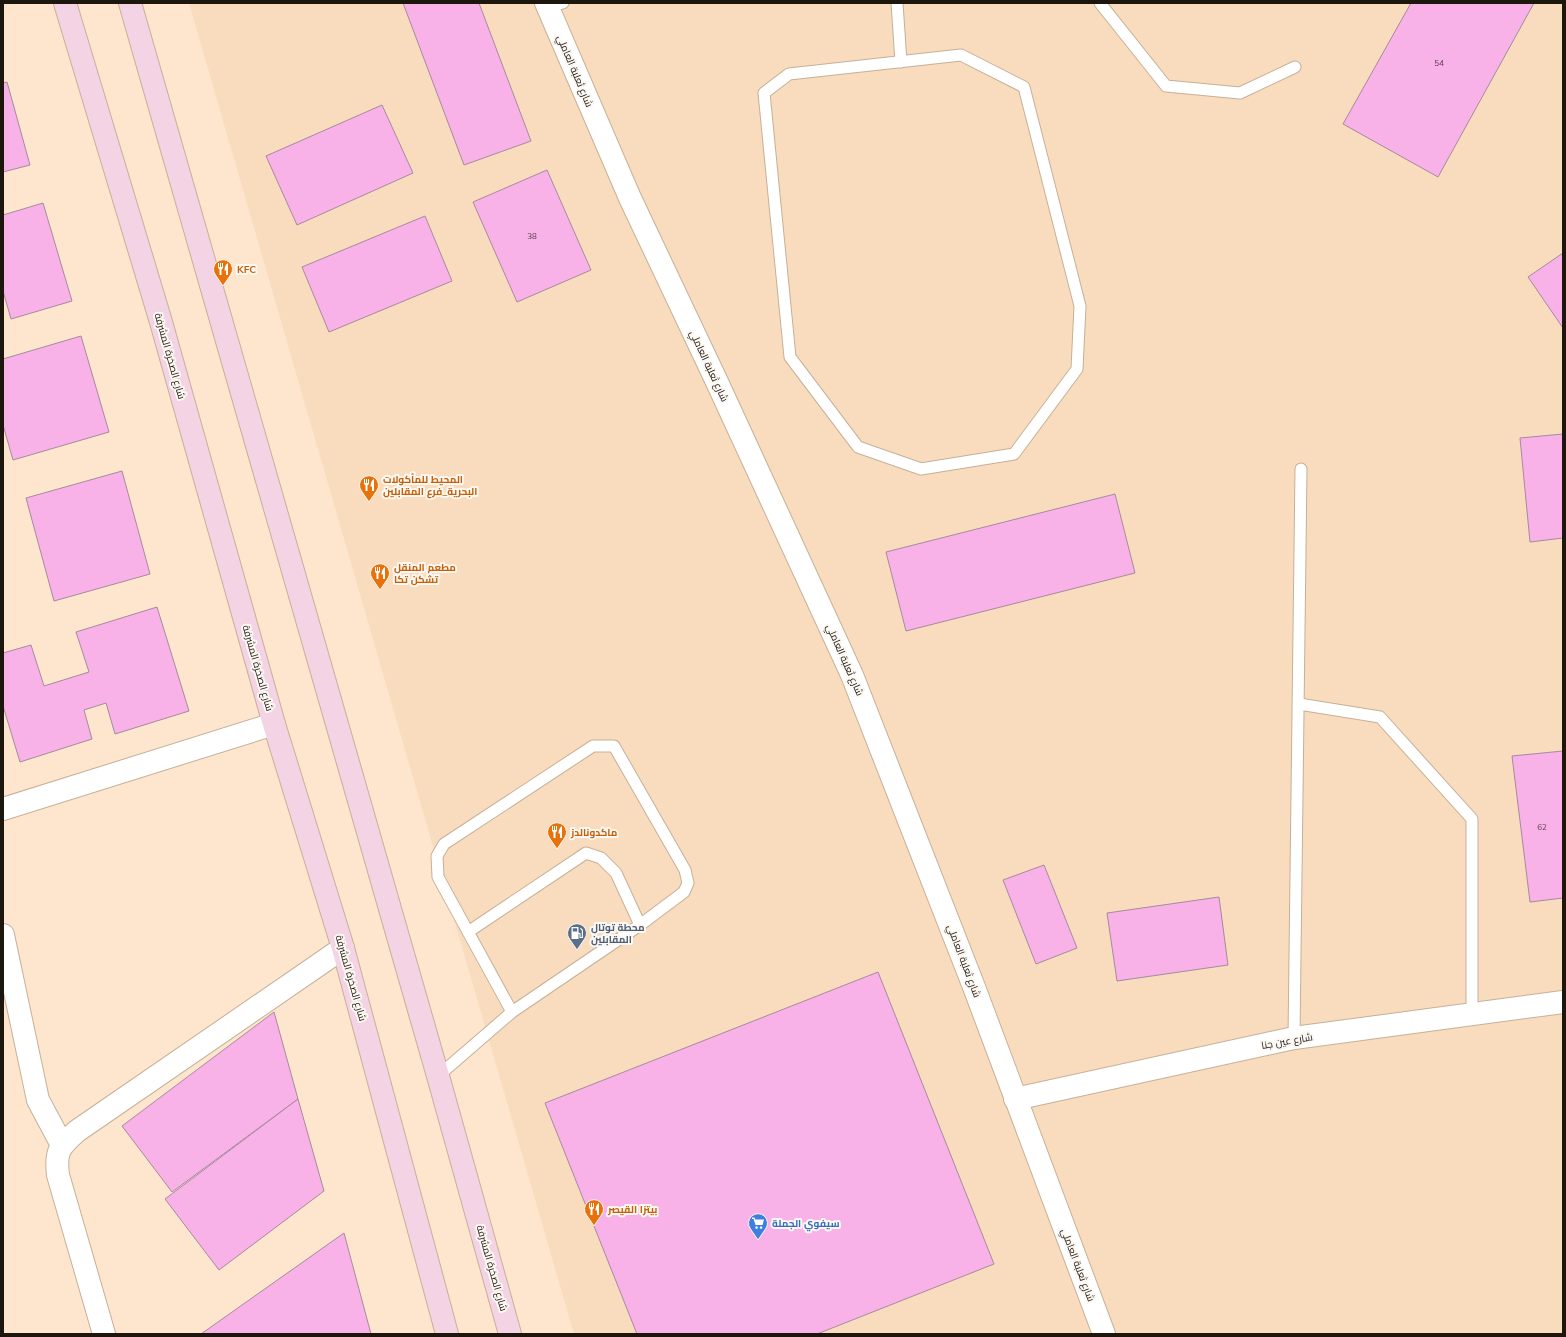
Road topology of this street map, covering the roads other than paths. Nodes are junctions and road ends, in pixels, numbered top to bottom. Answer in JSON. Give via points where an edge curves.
{"nodes":[{"id":1,"x":65,"y":3,"type":"edge"},
{"id":2,"x":130,"y":3,"type":"edge"},
{"id":3,"x":897,"y":3,"type":"edge"},
{"id":4,"x":1100,"y":3,"type":"edge"},
{"id":5,"x":552,"y":4,"type":"edge"},
{"id":6,"x":901,"y":62,"type":"junction"},
{"id":7,"x":1295,"y":67,"type":"dead end"},
{"id":8,"x":1301,"y":469,"type":"dead end"},
{"id":9,"x":1299,"y":704,"type":"junction"},
{"id":10,"x":274,"y":724,"type":"junction"},
{"id":11,"x":3,"y":809,"type":"edge"},
{"id":12,"x":640,"y":925,"type":"junction"},
{"id":13,"x":468,"y":932,"type":"junction"},
{"id":14,"x":3,"y":935,"type":"edge"},
{"id":15,"x":343,"y":948,"type":"junction"},
{"id":16,"x":1563,"y":1002,"type":"edge"},
{"id":17,"x":512,"y":1012,"type":"junction"},
{"id":18,"x":1472,"y":1015,"type":"junction"},
{"id":19,"x":1294,"y":1038,"type":"junction"},
{"id":20,"x":438,"y":1076,"type":"junction"},
{"id":21,"x":1015,"y":1099,"type":"junction"},
{"id":22,"x":62,"y":1144,"type":"junction"},
{"id":23,"x":104,"y":1334,"type":"edge"},
{"id":24,"x":448,"y":1334,"type":"edge"},
{"id":25,"x":510,"y":1334,"type":"edge"},
{"id":26,"x":1104,"y":1334,"type":"edge"}],
"edges":[{"from":1,"to":10,"type":"main road","name":"شارع الصخرة المشرفة","via":[[163,329]]},
{"from":2,"to":20,"type":"main road","name":"شارع الصخرة المشرفة"},
{"from":3,"to":6,"type":"lane"},
{"from":4,"to":7,"type":"lane","via":[[1166,86],[1240,93]]},
{"from":5,"to":21,"type":"street","name":"شارع ثعلبة العاملي","via":[[630,198],[852,675]]},
{"from":6,"to":6,"type":"lane","via":[[789,74],[764,93],[790,357],[858,447],[921,469],[1014,454],[1077,369],[1080,306],[1024,87],[961,55]]},
{"from":8,"to":9,"type":"lane"},
{"from":9,"to":18,"type":"lane","via":[[1380,717],[1472,819]]},
{"from":9,"to":19,"type":"lane"},
{"from":10,"to":11,"type":"street"},
{"from":10,"to":15,"type":"main road","name":"شارع الصخرة المشرفة"},
{"from":12,"to":13,"type":"lane","via":[[616,873],[601,858],[586,853]]},
{"from":12,"to":13,"type":"lane","via":[[684,892],[688,883],[685,870],[614,746],[602,745],[593,746],[444,844],[437,856],[438,877]]},
{"from":12,"to":17,"type":"lane"},
{"from":13,"to":17,"type":"lane"},
{"from":14,"to":22,"type":"street","via":[[38,1100]]},
{"from":15,"to":22,"type":"street","via":[[84,1126]]},
{"from":15,"to":24,"type":"main road","name":"شارع الصخرة المشرفة"},
{"from":16,"to":18,"type":"street","name":"شارع عين جنا"},
{"from":17,"to":20,"type":"lane"},
{"from":18,"to":19,"type":"street","name":"شارع عين جنا"},
{"from":19,"to":21,"type":"street","name":"شارع عين جنا"},
{"from":20,"to":25,"type":"main road","name":"شارع الصخرة المشرفة"},
{"from":21,"to":26,"type":"street","name":"شارع ثعلبة العاملي"},
{"from":22,"to":23,"type":"street","via":[[57,1162],[58,1175]]}]}
